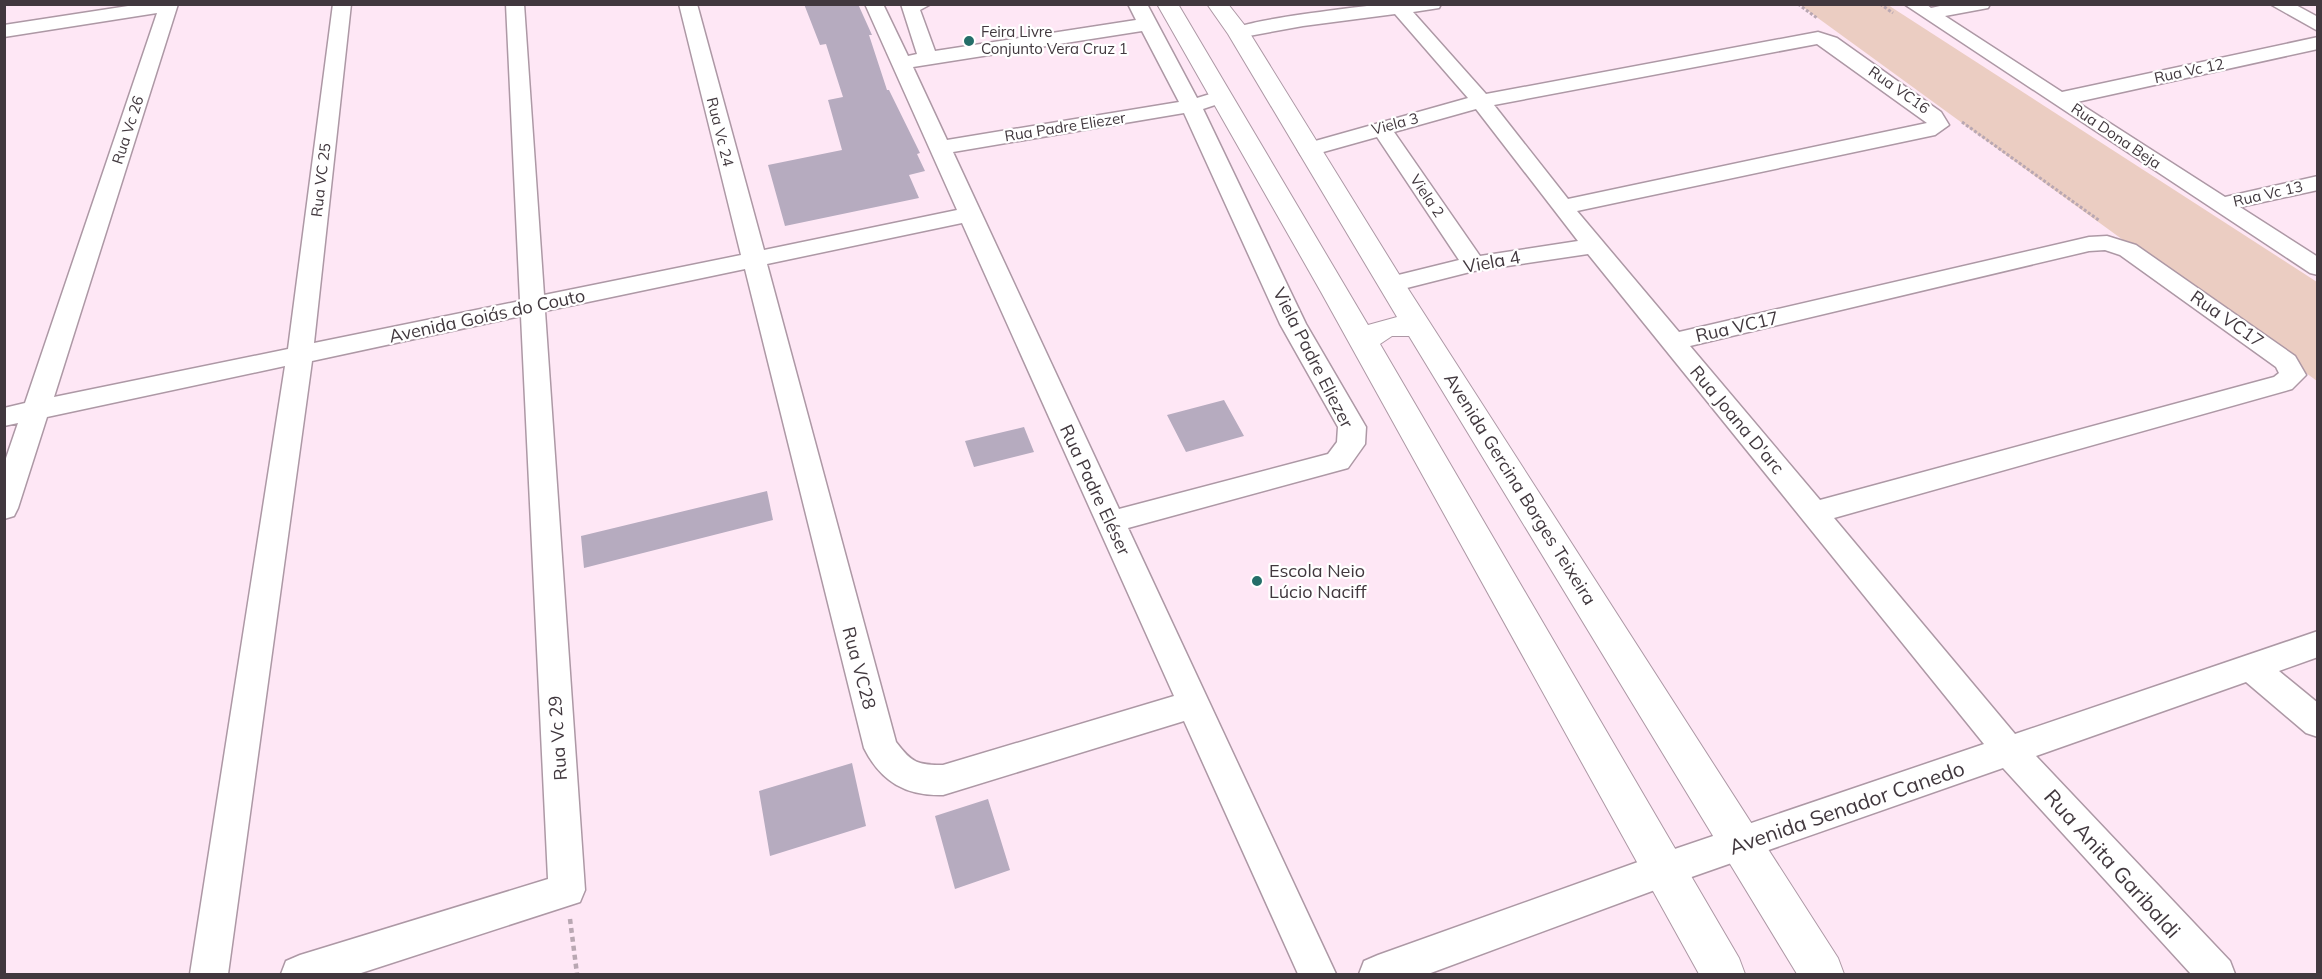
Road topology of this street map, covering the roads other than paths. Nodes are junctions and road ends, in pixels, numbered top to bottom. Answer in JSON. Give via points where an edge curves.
{"nodes":[{"id":1,"x":342,"y":4,"type":"edge"},
{"id":2,"x":515,"y":4,"type":"edge"},
{"id":3,"x":687,"y":4,"type":"edge"},
{"id":4,"x":873,"y":4,"type":"edge"},
{"id":5,"x":922,"y":4,"type":"edge"},
{"id":6,"x":1137,"y":4,"type":"edge"},
{"id":7,"x":1217,"y":4,"type":"edge"},
{"id":8,"x":1432,"y":4,"type":"edge"},
{"id":9,"x":1981,"y":4,"type":"edge"},
{"id":10,"x":2279,"y":4,"type":"edge"},
{"id":11,"x":169,"y":5,"type":"edge"},
{"id":12,"x":1398,"y":7,"type":"edge"},
{"id":13,"x":1921,"y":9,"type":"edge"},
{"id":14,"x":1299,"y":12,"type":"edge"},
{"id":15,"x":1157,"y":14,"type":"edge"},
{"id":16,"x":2318,"y":24,"type":"edge"},
{"id":17,"x":4,"y":31,"type":"edge"},
{"id":18,"x":1238,"y":32,"type":"junction"},
{"id":19,"x":2318,"y":43,"type":"edge"},
{"id":20,"x":928,"y":58,"type":"junction"},
{"id":21,"x":900,"y":63,"type":"junction"},
{"id":22,"x":2060,"y":99,"type":"junction"},
{"id":23,"x":1206,"y":101,"type":"junction"},
{"id":24,"x":1481,"y":101,"type":"junction"},
{"id":25,"x":1381,"y":128,"type":"junction"},
{"id":26,"x":939,"y":148,"type":"junction"},
{"id":27,"x":1309,"y":150,"type":"junction"},
{"id":28,"x":2318,"y":183,"type":"edge"},
{"id":29,"x":2219,"y":205,"type":"junction"},
{"id":30,"x":1562,"y":207,"type":"junction"},
{"id":31,"x":970,"y":214,"type":"junction"},
{"id":32,"x":1593,"y":246,"type":"junction"},
{"id":33,"x":752,"y":260,"type":"junction"},
{"id":34,"x":1474,"y":264,"type":"junction"},
{"id":35,"x":2318,"y":268,"type":"edge"},
{"id":36,"x":1391,"y":284,"type":"junction"},
{"id":37,"x":1335,"y":292,"type":"junction"},
{"id":38,"x":531,"y":307,"type":"junction"},
{"id":39,"x":1420,"y":329,"type":"junction"},
{"id":40,"x":1672,"y":342,"type":"junction"},
{"id":41,"x":1363,"y":344,"type":"junction"},
{"id":42,"x":300,"y":356,"type":"junction"},
{"id":43,"x":35,"y":411,"type":"junction"},
{"id":44,"x":4,"y":417,"type":"edge"},
{"id":45,"x":4,"y":508,"type":"edge"},
{"id":46,"x":1813,"y":513,"type":"junction"},
{"id":47,"x":1110,"y":522,"type":"junction"},
{"id":48,"x":2318,"y":644,"type":"edge"},
{"id":49,"x":2251,"y":667,"type":"junction"},
{"id":50,"x":1194,"y":704,"type":"junction"},
{"id":51,"x":2318,"y":723,"type":"edge"},
{"id":52,"x":2010,"y":752,"type":"junction"},
{"id":53,"x":1740,"y":844,"type":"junction"},
{"id":54,"x":1663,"y":870,"type":"junction"},
{"id":55,"x":209,"y":975,"type":"edge"},
{"id":56,"x":300,"y":975,"type":"edge"},
{"id":57,"x":1317,"y":975,"type":"edge"},
{"id":58,"x":1378,"y":975,"type":"edge"},
{"id":59,"x":1723,"y":975,"type":"edge"},
{"id":60,"x":1822,"y":975,"type":"edge"},
{"id":61,"x":2216,"y":975,"type":"edge"}],
"edges":[{"from":1,"to":42,"type":"street","name":"Rua VC 25"},
{"from":2,"to":38,"type":"street"},
{"from":3,"to":33,"type":"street","name":"Rua Vc 24"},
{"from":4,"to":21,"type":"street","name":"Rua Padre Eléser"},
{"from":5,"to":20,"type":"street","via":[[909,6]]},
{"from":6,"to":15,"type":"street"},
{"from":7,"to":18,"type":"main road","name":"Avenida Gercina Borges Teixeira"},
{"from":8,"to":12,"type":"street"},
{"from":9,"to":13,"type":"street"},
{"from":10,"to":16,"type":"street"},
{"from":11,"to":17,"type":"street","name":"Rua Vc 26"},
{"from":11,"to":43,"type":"street","name":"Rua Vc 26"},
{"from":12,"to":14,"type":"street"},
{"from":12,"to":24,"type":"street","name":"Rua Joana D'arc"},
{"from":13,"to":22,"type":"street","name":"Rua Dona Beja"},
{"from":14,"to":18,"type":"street"},
{"from":15,"to":20,"type":"street"},
{"from":15,"to":23,"type":"main road"},
{"from":18,"to":27,"type":"main road","name":"Avenida Gercina Borges Teixeira"},
{"from":19,"to":22,"type":"street","name":"Rua Vc 12"},
{"from":20,"to":21,"type":"street"},
{"from":21,"to":26,"type":"street","name":"Rua Padre Eléser"},
{"from":22,"to":29,"type":"street","name":"Rua Dona Beja"},
{"from":23,"to":26,"type":"street","name":"Rua Padre Eliezer"},
{"from":23,"to":37,"type":"main road"},
{"from":23,"to":47,"type":"street","name":"Viela Padre Eliezer","via":[[1293,324],[1352,427],[1352,444],[1338,461]]},
{"from":24,"to":25,"type":"street","name":"Viela 3"},
{"from":24,"to":30,"type":"street","name":"Rua Joana D'arc"},
{"from":24,"to":30,"type":"street","name":"Rua VC16","via":[[1818,38],[1830,42],[1934,116],[1938,125],[1928,131]]},
{"from":25,"to":27,"type":"street","name":"Viela 3"},
{"from":25,"to":34,"type":"street","name":"Viela 2"},
{"from":26,"to":31,"type":"street","name":"Rua Padre Eléser"},
{"from":27,"to":36,"type":"main road","name":"Avenida Gercina Borges Teixeira"},
{"from":28,"to":29,"type":"street","name":"Rua Vc 13"},
{"from":29,"to":35,"type":"street","name":"Rua Dona Beja"},
{"from":30,"to":32,"type":"street","name":"Rua Joana D'arc"},
{"from":31,"to":33,"type":"street","name":"Avenida Goiás do Couto"},
{"from":31,"to":47,"type":"street","name":"Rua Padre Eléser"},
{"from":32,"to":34,"type":"street","name":"Viela 4"},
{"from":32,"to":40,"type":"street","name":"Rua Joana D'arc"},
{"from":33,"to":38,"type":"street","name":"Avenida Goiás do Couto"},
{"from":33,"to":50,"type":"street","name":"Rua VC28","via":[[881,748],[896,769],[916,781],[943,780]]},
{"from":34,"to":36,"type":"street","name":"Viela 4"},
{"from":36,"to":37,"type":"main road","via":[[1371,298]]},
{"from":36,"to":39,"type":"main road","name":"Avenida Gercina Borges Teixeira"},
{"from":37,"to":41,"type":"main road"},
{"from":38,"to":42,"type":"street","name":"Avenida Goiás do Couto"},
{"from":38,"to":56,"type":"street","name":"Rua Vc 29","via":[[567,890]]},
{"from":39,"to":41,"type":"main road","via":[[1405,325],[1388,327]]},
{"from":39,"to":53,"type":"main road","name":"Avenida Gercina Borges Teixeira"},
{"from":40,"to":46,"type":"street","name":"Rua Joana D'arc"},
{"from":40,"to":46,"type":"street","name":"Rua VC17","via":[[2089,244],[2107,243],[2128,250],[2277,355],[2294,375],[2283,382]]},
{"from":41,"to":54,"type":"main road"},
{"from":42,"to":43,"type":"street","name":"Avenida Goiás do Couto"},
{"from":42,"to":55,"type":"street"},
{"from":43,"to":44,"type":"street","name":"Avenida Goiás do Couto"},
{"from":43,"to":45,"type":"street","name":"Rua Vc 26"},
{"from":46,"to":52,"type":"street","name":"Rua Joana D'arc"},
{"from":47,"to":50,"type":"street","name":"Rua Padre Eléser"},
{"from":48,"to":49,"type":"street","name":"Avenida Senador Canedo"},
{"from":49,"to":51,"type":"street"},
{"from":49,"to":52,"type":"street","name":"Avenida Senador Canedo"},
{"from":50,"to":57,"type":"street","name":"Rua Padre Eléser"},
{"from":52,"to":53,"type":"street","name":"Avenida Senador Canedo"},
{"from":52,"to":61,"type":"street","name":"Rua Anita Garibaldi"},
{"from":53,"to":54,"type":"street","name":"Avenida Senador Canedo"},
{"from":53,"to":60,"type":"main road","name":"Avenida Gercina Borges Teixeira"},
{"from":54,"to":58,"type":"street","name":"Avenida Senador Canedo"},
{"from":54,"to":59,"type":"main road"}]}
